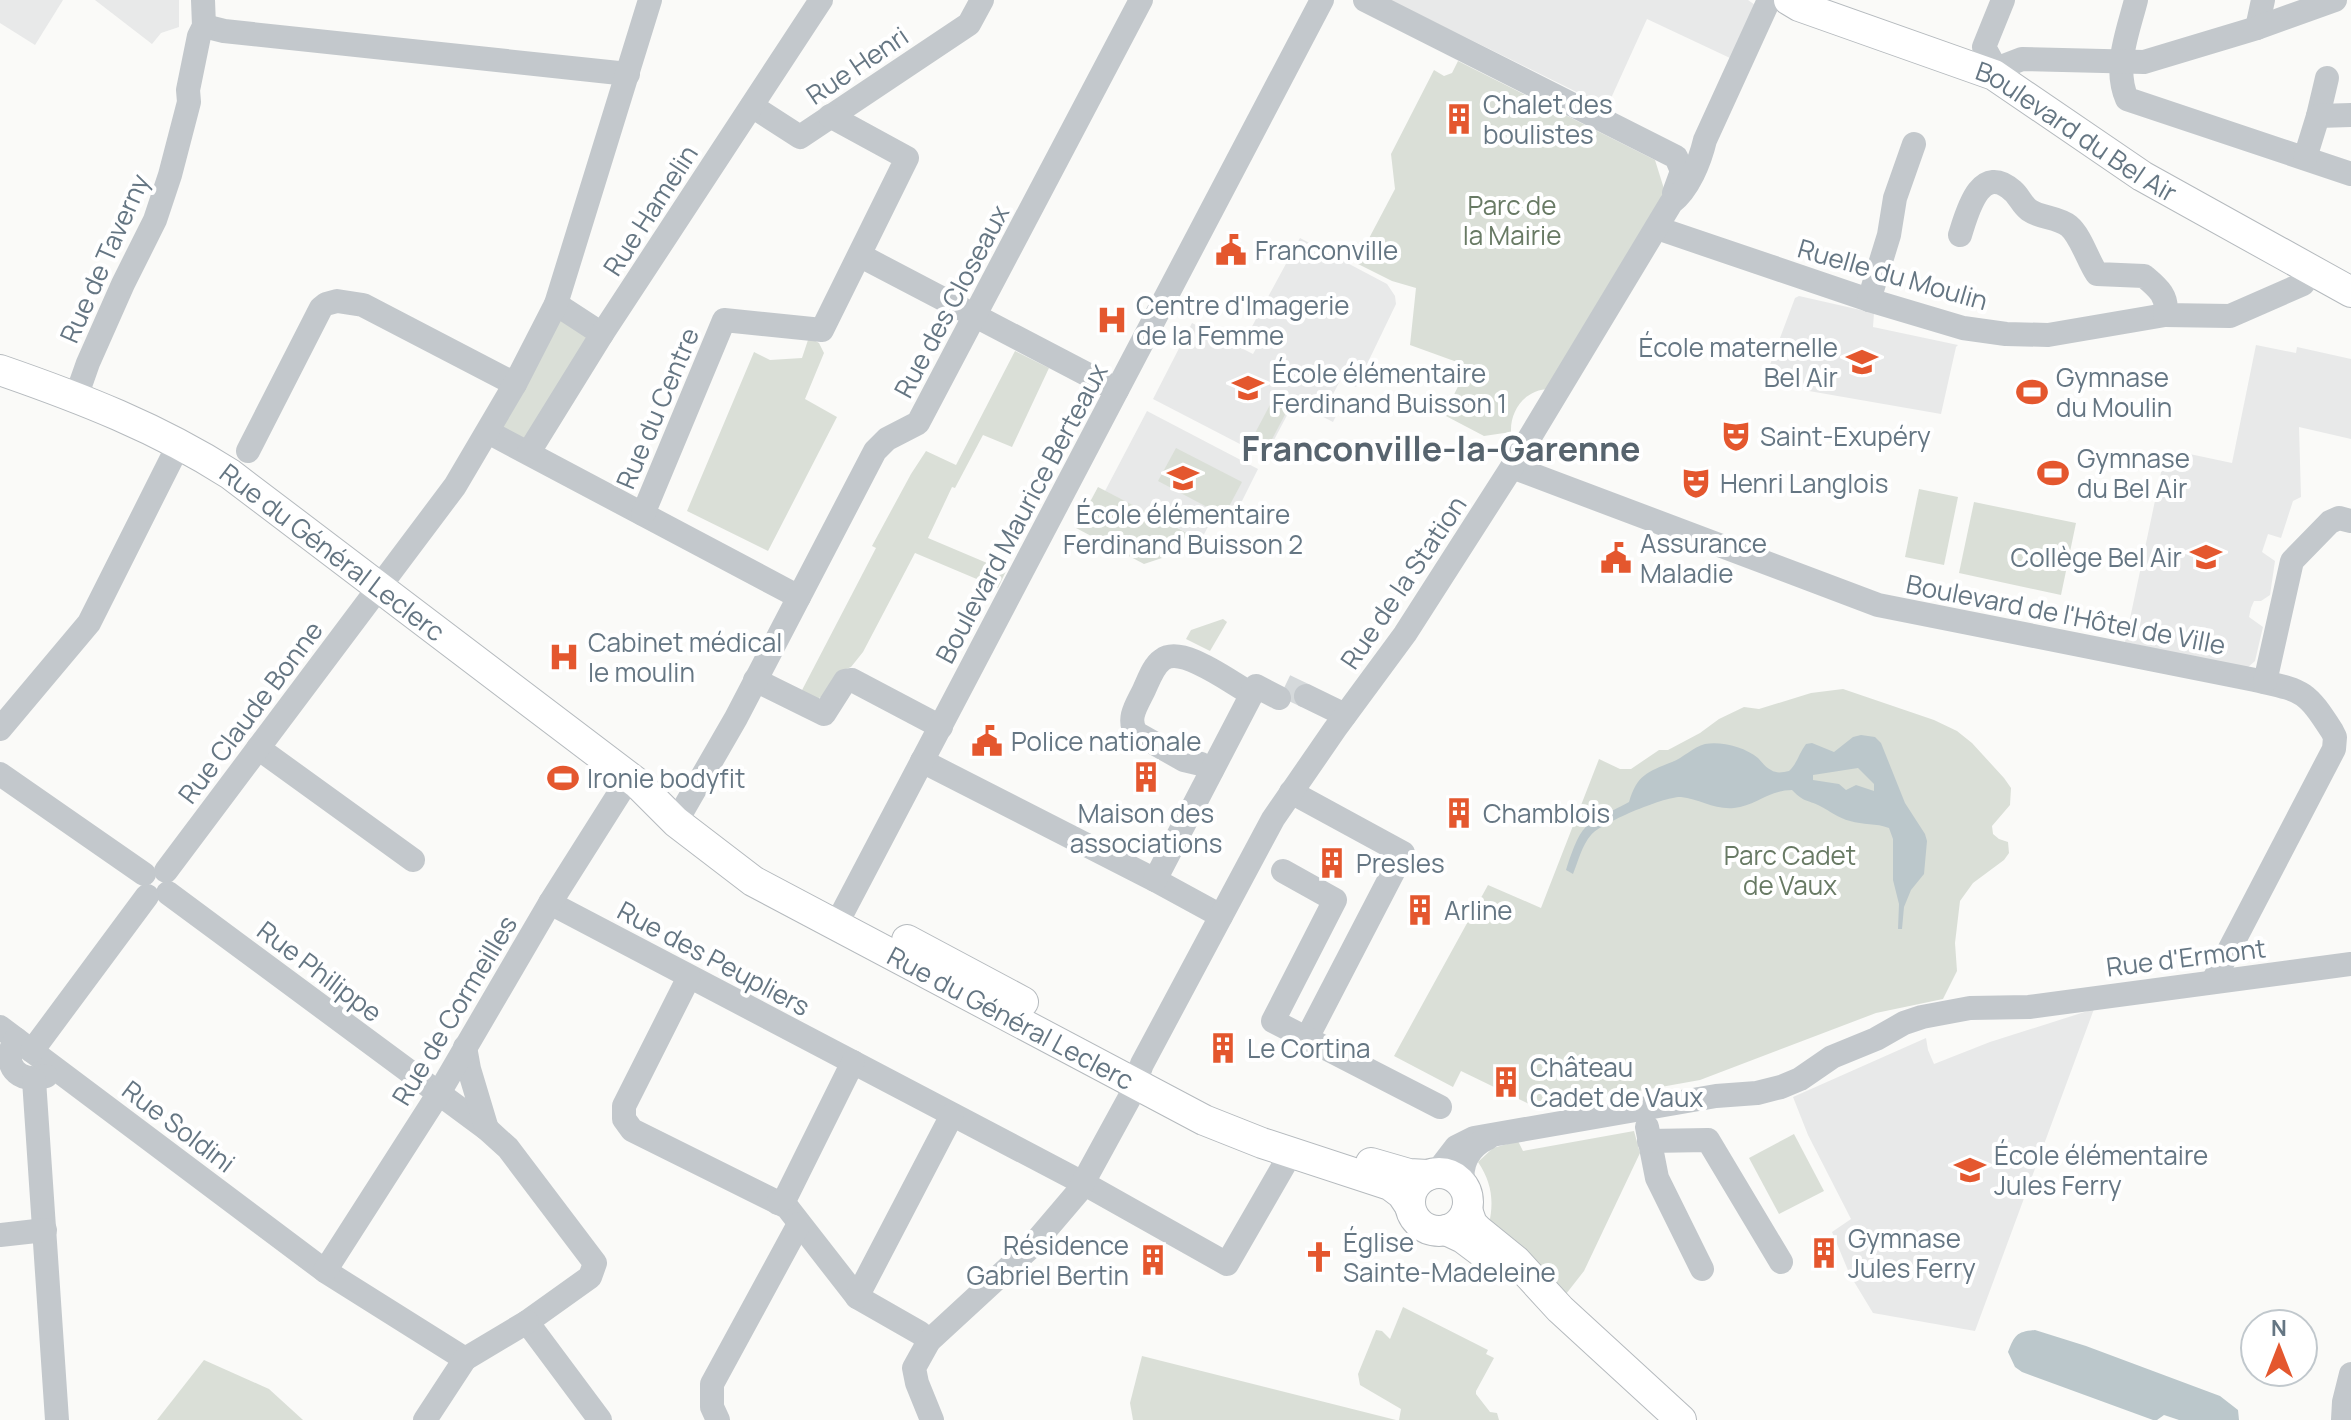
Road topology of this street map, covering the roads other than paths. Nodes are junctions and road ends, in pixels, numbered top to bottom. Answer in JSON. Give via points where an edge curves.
{"nodes":[{"id":1,"x":203,"y":0,"type":"edge"},
{"id":2,"x":650,"y":0,"type":"edge"},
{"id":3,"x":821,"y":0,"type":"edge"},
{"id":4,"x":982,"y":0,"type":"edge"},
{"id":5,"x":1141,"y":0,"type":"edge"},
{"id":6,"x":1322,"y":0,"type":"edge"},
{"id":7,"x":1365,"y":0,"type":"edge"},
{"id":8,"x":1769,"y":0,"type":"edge"},
{"id":9,"x":1789,"y":0,"type":"edge"},
{"id":10,"x":2003,"y":0,"type":"edge"},
{"id":11,"x":2136,"y":0,"type":"edge"},
{"id":12,"x":2263,"y":0,"type":"edge"},
{"id":13,"x":2335,"y":0,"type":"edge"},
{"id":14,"x":204,"y":26,"type":"junction"},
{"id":15,"x":2257,"y":28,"type":"junction"},
{"id":16,"x":2121,"y":60,"type":"junction"},
{"id":17,"x":1995,"y":72,"type":"junction"},
{"id":18,"x":628,"y":74,"type":"junction"},
{"id":19,"x":2327,"y":78,"type":"dead end"},
{"id":20,"x":752,"y":106,"type":"junction"},
{"id":21,"x":2351,"y":115,"type":"edge"},
{"id":22,"x":830,"y":116,"type":"junction"},
{"id":23,"x":2318,"y":116,"type":"junction"},
{"id":24,"x":1705,"y":140,"type":"junction"},
{"id":25,"x":1914,"y":144,"type":"dead end"},
{"id":26,"x":1676,"y":157,"type":"junction"},
{"id":27,"x":2305,"y":158,"type":"junction"},
{"id":28,"x":2351,"y":174,"type":"edge"},
{"id":29,"x":1671,"y":203,"type":"junction"},
{"id":30,"x":1657,"y":228,"type":"junction"},
{"id":31,"x":1960,"y":235,"type":"dead end"},
{"id":32,"x":861,"y":256,"type":"junction"},
{"id":33,"x":2311,"y":271,"type":"junction"},
{"id":34,"x":2351,"y":292,"type":"edge"},
{"id":35,"x":1869,"y":300,"type":"junction"},
{"id":36,"x":556,"y":304,"type":"junction"},
{"id":37,"x":976,"y":314,"type":"junction"},
{"id":38,"x":2165,"y":315,"type":"junction"},
{"id":39,"x":602,"y":334,"type":"junction"},
{"id":40,"x":0,"y":370,"type":"edge"},
{"id":41,"x":515,"y":384,"type":"junction"},
{"id":42,"x":1117,"y":390,"type":"junction"},
{"id":43,"x":76,"y":397,"type":"junction"},
{"id":44,"x":488,"y":432,"type":"junction"},
{"id":45,"x":179,"y":444,"type":"junction"},
{"id":46,"x":248,"y":451,"type":"dead end"},
{"id":47,"x":529,"y":452,"type":"junction"},
{"id":48,"x":1512,"y":467,"type":"junction"},
{"id":49,"x":643,"y":514,"type":"junction"},
{"id":50,"x":2351,"y":521,"type":"edge"},
{"id":51,"x":379,"y":586,"type":"junction"},
{"id":52,"x":799,"y":597,"type":"junction"},
{"id":53,"x":755,"y":680,"type":"junction"},
{"id":54,"x":2265,"y":682,"type":"junction"},
{"id":55,"x":1254,"y":690,"type":"junction"},
{"id":56,"x":1340,"y":722,"type":"junction"},
{"id":57,"x":941,"y":727,"type":"junction"},
{"id":58,"x":0,"y":729,"type":"edge"},
{"id":59,"x":258,"y":748,"type":"junction"},
{"id":60,"x":922,"y":761,"type":"junction"},
{"id":61,"x":1212,"y":770,"type":"junction"},
{"id":62,"x":0,"y":774,"type":"edge"},
{"id":63,"x":633,"y":781,"type":"junction"},
{"id":64,"x":1291,"y":792,"type":"junction"},
{"id":65,"x":681,"y":815,"type":"junction"},
{"id":66,"x":413,"y":860,"type":"dead end"},
{"id":67,"x":1283,"y":871,"type":"dead end"},
{"id":68,"x":1155,"y":880,"type":"junction"},
{"id":69,"x":156,"y":884,"type":"junction"},
{"id":70,"x":1335,"y":900,"type":"junction"},
{"id":71,"x":550,"y":903,"type":"junction"},
{"id":72,"x":1370,"y":915,"type":"junction"},
{"id":73,"x":840,"y":916,"type":"junction"},
{"id":74,"x":1221,"y":916,"type":"junction"},
{"id":75,"x":2351,"y":964,"type":"edge"},
{"id":76,"x":689,"y":977,"type":"junction"},
{"id":77,"x":2213,"y":981,"type":"junction"},
{"id":78,"x":1307,"y":1038,"type":"junction"},
{"id":79,"x":11,"y":1047,"type":"edge"},
{"id":80,"x":465,"y":1047,"type":"junction"},
{"id":81,"x":853,"y":1062,"type":"junction"},
{"id":82,"x":44,"y":1074,"type":"junction"},
{"id":83,"x":1139,"y":1074,"type":"junction"},
{"id":84,"x":439,"y":1093,"type":"junction"},
{"id":85,"x":1440,"y":1107,"type":"dead end"},
{"id":86,"x":1645,"y":1108,"type":"junction"},
{"id":87,"x":952,"y":1115,"type":"junction"},
{"id":88,"x":487,"y":1129,"type":"junction"},
{"id":89,"x":1649,"y":1141,"type":"junction"},
{"id":90,"x":1291,"y":1153,"type":"junction"},
{"id":91,"x":1083,"y":1183,"type":"junction"},
{"id":92,"x":1448,"y":1195,"type":"junction"},
{"id":93,"x":778,"y":1203,"type":"junction"},
{"id":94,"x":1410,"y":1206,"type":"junction"},
{"id":95,"x":799,"y":1224,"type":"junction"},
{"id":96,"x":45,"y":1230,"type":"junction"},
{"id":97,"x":0,"y":1235,"type":"edge"},
{"id":98,"x":1781,"y":1262,"type":"dead end"},
{"id":99,"x":1702,"y":1269,"type":"dead end"},
{"id":100,"x":325,"y":1271,"type":"junction"},
{"id":101,"x":857,"y":1297,"type":"junction"},
{"id":102,"x":527,"y":1322,"type":"junction"},
{"id":103,"x":929,"y":1341,"type":"junction"},
{"id":104,"x":465,"y":1359,"type":"junction"},
{"id":105,"x":2349,"y":1389,"type":"edge"},
{"id":106,"x":57,"y":1420,"type":"edge"},
{"id":107,"x":425,"y":1420,"type":"edge"},
{"id":108,"x":600,"y":1420,"type":"edge"},
{"id":109,"x":718,"y":1420,"type":"edge"},
{"id":110,"x":932,"y":1420,"type":"edge"},
{"id":111,"x":1653,"y":1420,"type":"edge"},
{"id":112,"x":1681,"y":1420,"type":"edge"},
{"id":113,"x":2343,"y":1420,"type":"edge"}],
"edges":[{"from":1,"to":14,"type":"street","name":"Rue de Taverny"},
{"from":2,"to":18,"type":"street","name":"Rue Claude Bonne"},
{"from":3,"to":20,"type":"street","name":"Rue Hamelin"},
{"from":4,"to":22,"type":"street","name":"Rue Henri","via":[[969,24]]},
{"from":5,"to":37,"type":"street","name":"Rue des Closeaux"},
{"from":6,"to":42,"type":"street","name":"Boulevard Maurice Berteaux"},
{"from":7,"to":26,"type":"street"},
{"from":8,"to":24,"type":"street","name":"Rue de la Station"},
{"from":9,"to":17,"type":"main road","name":"Boulevard du Bel Air"},
{"from":10,"to":17,"type":"street","via":[[1984,47]]},
{"from":11,"to":16,"type":"street"},
{"from":12,"to":15,"type":"street"},
{"from":13,"to":15,"type":"street"},
{"from":14,"to":18,"type":"street"},
{"from":14,"to":43,"type":"street","name":"Rue de Taverny","via":[[199,65],[155,220]]},
{"from":15,"to":16,"type":"street","via":[[2144,62]]},
{"from":16,"to":17,"type":"street","via":[[2022,59]]},
{"from":16,"to":27,"type":"street","via":[[2127,99]]},
{"from":17,"to":33,"type":"main road","name":"Boulevard du Bel Air","via":[[2142,176]]},
{"from":18,"to":36,"type":"street","name":"Rue Claude Bonne"},
{"from":19,"to":23,"type":"street"},
{"from":20,"to":22,"type":"street","name":"Rue Henri","via":[[800,137]]},
{"from":20,"to":39,"type":"street","name":"Rue Hamelin"},
{"from":21,"to":23,"type":"street"},
{"from":22,"to":32,"type":"street","name":"Rue du Centre","via":[[907,158]]},
{"from":23,"to":27,"type":"street"},
{"from":24,"to":26,"type":"street","via":[[1689,155]]},
{"from":24,"to":29,"type":"street","name":"Rue de la Station","via":[[1680,196]]},
{"from":25,"to":35,"type":"street"},
{"from":26,"to":29,"type":"street","via":[[1682,171]]},
{"from":27,"to":28,"type":"street"},
{"from":29,"to":30,"type":"street","name":"Rue de la Station"},
{"from":30,"to":35,"type":"street","name":"Ruelle du Moulin"},
{"from":30,"to":48,"type":"street","name":"Rue de la Station"},
{"from":31,"to":38,"type":"street","via":[[1980,188],[2006,186],[2030,210],[2068,225],[2097,274],[2144,276],[2165,298]]},
{"from":32,"to":37,"type":"street"},
{"from":32,"to":49,"type":"street","name":"Rue du Centre","via":[[822,330],[724,320]]},
{"from":33,"to":34,"type":"main road","name":"Boulevard du Bel Air"},
{"from":33,"to":38,"type":"street","name":"Ruelle du Moulin","via":[[2303,284],[2230,316]]},
{"from":35,"to":38,"type":"street","name":"Ruelle du Moulin","via":[[1963,328],[2006,334],[2048,335]]},
{"from":36,"to":39,"type":"street"},
{"from":36,"to":41,"type":"street","name":"Rue Claude Bonne"},
{"from":37,"to":42,"type":"street"},
{"from":37,"to":52,"type":"street","name":"Rue des Closeaux","via":[[918,423],[875,451]]},
{"from":39,"to":47,"type":"street","name":"Rue Hamelin"},
{"from":40,"to":43,"type":"main road","name":"Rue du Général Leclerc"},
{"from":41,"to":44,"type":"street","name":"Rue Claude Bonne"},
{"from":41,"to":46,"type":"street","via":[[363,305],[332,301],[321,308]]},
{"from":42,"to":57,"type":"street","name":"Boulevard Maurice Berteaux"},
{"from":43,"to":45,"type":"main road","name":"Rue du Général Leclerc"},
{"from":44,"to":47,"type":"street"},
{"from":44,"to":51,"type":"street","name":"Rue Claude Bonne","via":[[455,486]]},
{"from":45,"to":51,"type":"main road","name":"Rue du Général Leclerc","via":[[257,494]]},
{"from":45,"to":58,"type":"street","via":[[89,623]]},
{"from":47,"to":49,"type":"street"},
{"from":48,"to":54,"type":"street","name":"Boulevard de l'Hôtel de Ville","via":[[1878,605]]},
{"from":48,"to":56,"type":"street","name":"Rue de la Station","via":[[1405,634]]},
{"from":49,"to":52,"type":"street"},
{"from":50,"to":54,"type":"street","via":[[2330,522],[2292,561]]},
{"from":51,"to":59,"type":"street","name":"Rue Claude Bonne"},
{"from":51,"to":63,"type":"main road","name":"Rue du Général Leclerc"},
{"from":52,"to":53,"type":"street","name":"Rue des Closeaux"},
{"from":53,"to":57,"type":"street","via":[[824,714],[845,681],[852,680]]},
{"from":53,"to":65,"type":"street","name":"Rue des Closeaux"},
{"from":54,"to":77,"type":"street","name":"Boulevard de l'Hôtel de Ville","via":[[2309,697],[2335,743]]},
{"from":55,"to":56,"type":"street","via":[[1292,697]]},
{"from":55,"to":61,"type":"street"},
{"from":55,"to":61,"type":"street","via":[[1179,655],[1158,662],[1131,725],[1184,760]]},
{"from":56,"to":64,"type":"street","name":"Rue de la Station"},
{"from":57,"to":60,"type":"street","name":"Boulevard Maurice Berteaux"},
{"from":59,"to":66,"type":"street"},
{"from":59,"to":69,"type":"street","name":"Rue Claude Bonne"},
{"from":60,"to":68,"type":"street"},
{"from":60,"to":73,"type":"street","name":"Boulevard Maurice Berteaux"},
{"from":61,"to":68,"type":"street"},
{"from":62,"to":69,"type":"street","name":"Rue Philippe"},
{"from":63,"to":65,"type":"main road","name":"Rue du Général Leclerc"},
{"from":63,"to":71,"type":"street","name":"Rue de Cormeilles"},
{"from":64,"to":72,"type":"street","via":[[1403,853]]},
{"from":64,"to":74,"type":"street","name":"Rue de la Station"},
{"from":65,"to":73,"type":"main road","name":"Rue du Général Leclerc"},
{"from":67,"to":70,"type":"street"},
{"from":68,"to":74,"type":"street"},
{"from":69,"to":79,"type":"street","name":"Rue Claude Bonne"},
{"from":69,"to":84,"type":"street","name":"Rue Philippe"},
{"from":70,"to":72,"type":"street"},
{"from":70,"to":78,"type":"street","via":[[1273,1021]]},
{"from":71,"to":76,"type":"street","name":"Rue des Peupliers"},
{"from":71,"to":80,"type":"street","name":"Rue de Cormeilles"},
{"from":72,"to":78,"type":"street"},
{"from":73,"to":83,"type":"main road","name":"Rue du Général Leclerc","via":[[972,998],[1108,1068]]},
{"from":74,"to":83,"type":"street","name":"Rue de la Station"},
{"from":75,"to":77,"type":"street","name":"Rue d'Ermont"},
{"from":76,"to":81,"type":"street","name":"Rue des Peupliers"},
{"from":76,"to":93,"type":"street","via":[[624,1106],[624,1119],[632,1130]]},
{"from":77,"to":86,"type":"street","name":"Rue d'Ermont","via":[[2029,1007],[1981,1023],[1876,1039],[1781,1087]]},
{"from":78,"to":85,"type":"street"},
{"from":79,"to":82,"type":"street","name":"Rue Soldini","via":[[13,1069],[22,1077]]},
{"from":80,"to":84,"type":"street","name":"Rue de Cormeilles"},
{"from":80,"to":88,"type":"street"},
{"from":81,"to":87,"type":"street","name":"Rue des Peupliers"},
{"from":81,"to":93,"type":"street","via":[[786,1197]]},
{"from":82,"to":96,"type":"street"},
{"from":82,"to":100,"type":"street","name":"Rue Soldini"},
{"from":83,"to":90,"type":"main road","name":"Rue du Général Leclerc","via":[[1204,1120]]},
{"from":83,"to":91,"type":"street","name":"Rue de la Station"},
{"from":83,"to":92,"type":"main road","name":"Rue du Général Leclerc"},
{"from":84,"to":88,"type":"street","name":"Rue Philippe"},
{"from":84,"to":100,"type":"street","name":"Rue de Cormeilles"},
{"from":86,"to":89,"type":"street"},
{"from":86,"to":92,"type":"street","name":"Rue d'Ermont","via":[[1464,1141],[1456,1147]]},
{"from":87,"to":91,"type":"street","name":"Rue des Peupliers"},
{"from":87,"to":101,"type":"street"},
{"from":88,"to":102,"type":"street","name":"Rue Philippe","via":[[508,1148],[595,1263],[590,1277]]},
{"from":89,"to":98,"type":"street","via":[[1708,1140]]},
{"from":89,"to":99,"type":"street","via":[[1657,1178]]},
{"from":90,"to":91,"type":"street","name":"Rue des Peupliers","via":[[1227,1264]]},
{"from":90,"to":94,"type":"main road","name":"Rue du Général Leclerc","via":[[1390,1185]]},
{"from":91,"to":103,"type":"street","name":"Rue de la Station","via":[[1032,1246]]},
{"from":92,"to":94,"type":"main road","via":[[1414,1187]]},
{"from":92,"to":94,"type":"main road","name":"Rue du Général Leclerc","via":[[1433,1230],[1418,1221]]},
{"from":92,"to":111,"type":"main road","name":"Rue du Général Leclerc","via":[[1468,1241]]},
{"from":92,"to":112,"type":"main road","via":[[1479,1231]]},
{"from":93,"to":95,"type":"street"},
{"from":95,"to":101,"type":"street"},
{"from":95,"to":109,"type":"street","via":[[712,1384]]},
{"from":96,"to":97,"type":"street"},
{"from":96,"to":106,"type":"street"},
{"from":100,"to":104,"type":"street","name":"Rue Soldini"},
{"from":101,"to":103,"type":"street"},
{"from":102,"to":104,"type":"street"},
{"from":102,"to":108,"type":"street"},
{"from":103,"to":110,"type":"street","via":[[914,1368]]},
{"from":104,"to":107,"type":"street"},
{"from":105,"to":113,"type":"street"}]}
